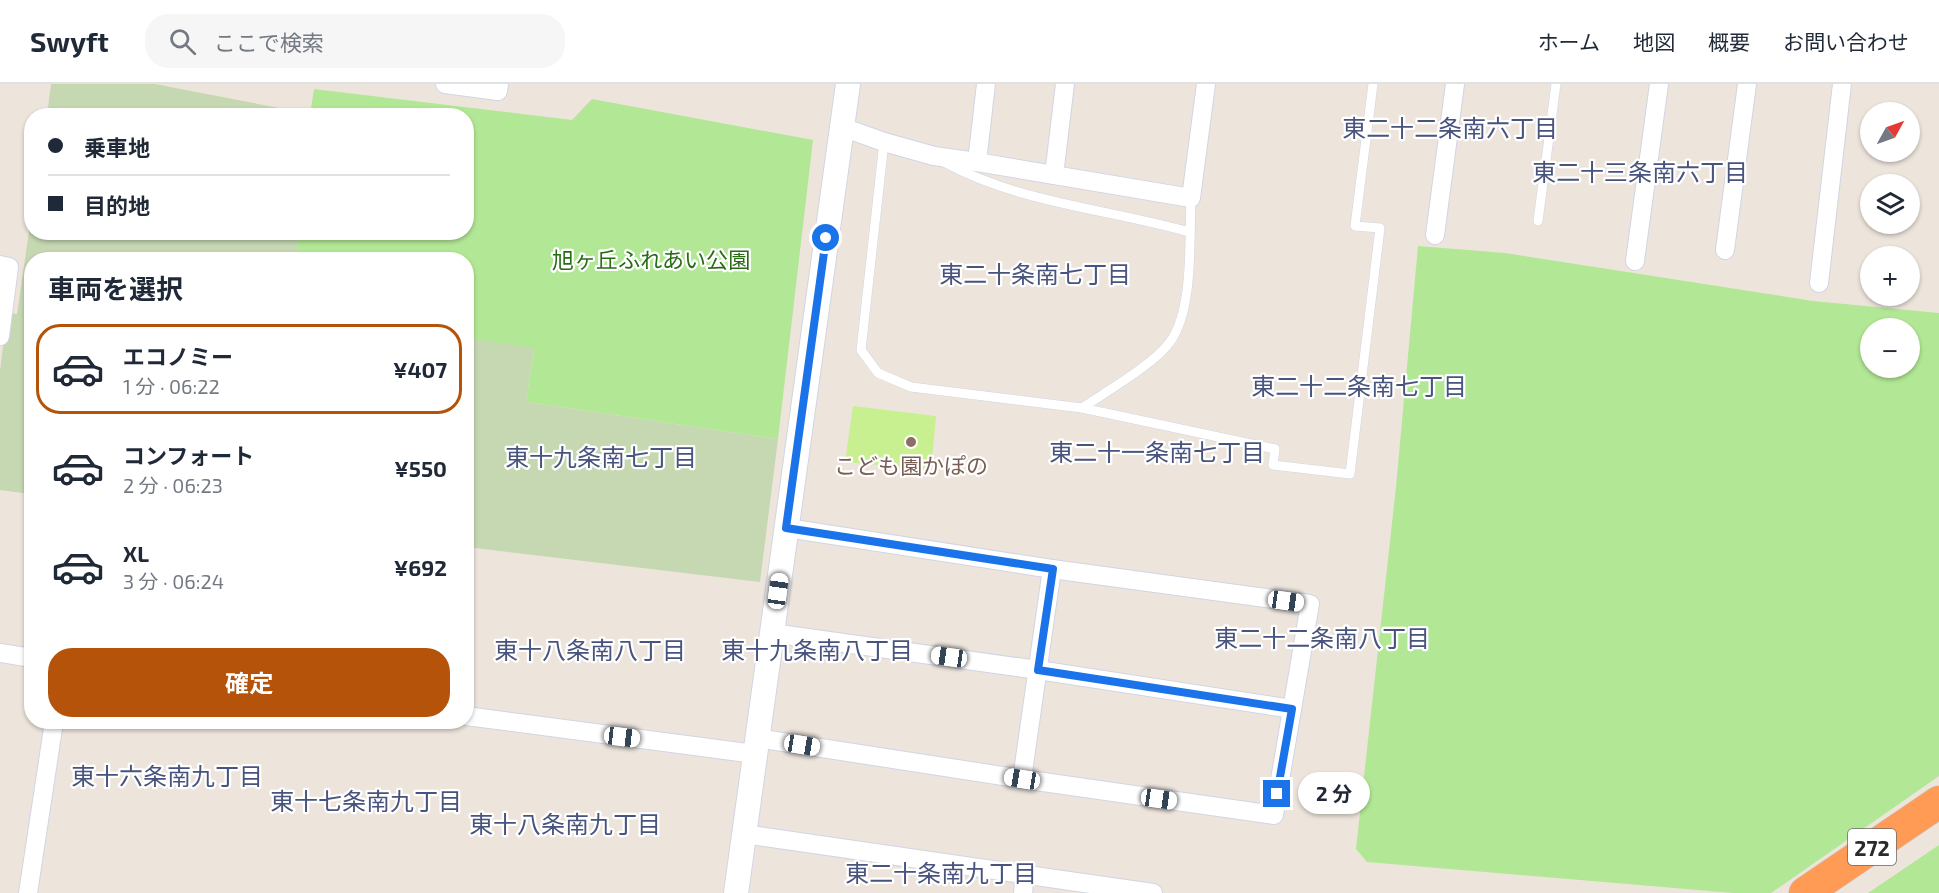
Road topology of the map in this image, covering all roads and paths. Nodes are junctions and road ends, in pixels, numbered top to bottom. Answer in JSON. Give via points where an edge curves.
{"nodes":[{"id":1,"x":445,"y":84,"type":"edge"},
{"id":2,"x":499,"y":84,"type":"edge"},
{"id":3,"x":848,"y":84,"type":"edge"},
{"id":4,"x":986,"y":84,"type":"edge"},
{"id":5,"x":1065,"y":84,"type":"edge"},
{"id":6,"x":1206,"y":84,"type":"edge"},
{"id":7,"x":1373,"y":84,"type":"edge"},
{"id":8,"x":1455,"y":84,"type":"edge"},
{"id":9,"x":1556,"y":84,"type":"edge"},
{"id":10,"x":1659,"y":84,"type":"edge"},
{"id":11,"x":1747,"y":84,"type":"edge"},
{"id":12,"x":1842,"y":84,"type":"edge"},
{"id":13,"x":842,"y":127,"type":"junction"},
{"id":14,"x":884,"y":142,"type":"junction"},
{"id":15,"x":934,"y":156,"type":"junction"},
{"id":16,"x":977,"y":162,"type":"junction"},
{"id":17,"x":1054,"y":175,"type":"junction"},
{"id":18,"x":1191,"y":198,"type":"junction"},
{"id":19,"x":1538,"y":221,"type":"dead end"},
{"id":20,"x":1189,"y":232,"type":"junction"},
{"id":21,"x":1435,"y":235,"type":"dead end"},
{"id":22,"x":1725,"y":250,"type":"dead end"},
{"id":23,"x":1635,"y":261,"type":"dead end"},
{"id":24,"x":0,"y":265,"type":"edge"},
{"id":25,"x":1819,"y":284,"type":"dead end"},
{"id":26,"x":0,"y":336,"type":"edge"},
{"id":27,"x":1082,"y":408,"type":"junction"},
{"id":28,"x":786,"y":528,"type":"junction"},
{"id":29,"x":1053,"y":569,"type":"junction"},
{"id":30,"x":772,"y":633,"type":"junction"},
{"id":31,"x":0,"y":653,"type":"edge"},
{"id":32,"x":24,"y":657,"type":"edge"},
{"id":33,"x":1038,"y":670,"type":"junction"},
{"id":34,"x":1292,"y":709,"type":"junction"},
{"id":35,"x":474,"y":717,"type":"edge"},
{"id":36,"x":53,"y":729,"type":"edge"},
{"id":37,"x":756,"y":746,"type":"junction"},
{"id":38,"x":1022,"y":779,"type":"junction"},
{"id":39,"x":1939,"y":802,"type":"edge"},
{"id":40,"x":744,"y":834,"type":"junction"},
{"id":41,"x":1026,"y":874,"type":"junction"},
{"id":42,"x":28,"y":893,"type":"edge"},
{"id":43,"x":736,"y":893,"type":"edge"},
{"id":44,"x":1023,"y":893,"type":"edge"},
{"id":45,"x":1153,"y":893,"type":"edge"},
{"id":46,"x":1805,"y":893,"type":"edge"}],
"edges":[{"from":1,"to":2,"type":"street","via":[[498,91]]},
{"from":3,"to":13,"type":"street"},
{"from":4,"to":16,"type":"street"},
{"from":5,"to":17,"type":"street"},
{"from":6,"to":18,"type":"street"},
{"from":7,"to":27,"type":"lane","via":[[1355,226],[1380,228],[1350,474],[1273,465],[1275,449]]},
{"from":8,"to":21,"type":"street"},
{"from":9,"to":19,"type":"lane"},
{"from":10,"to":23,"type":"street"},
{"from":11,"to":22,"type":"street"},
{"from":12,"to":25,"type":"street"},
{"from":13,"to":14,"type":"street"},
{"from":13,"to":28,"type":"street"},
{"from":14,"to":15,"type":"street"},
{"from":14,"to":27,"type":"lane","via":[[861,350],[878,373],[911,387]]},
{"from":15,"to":16,"type":"street"},
{"from":15,"to":20,"type":"lane","via":[[970,176],[1018,192]]},
{"from":16,"to":17,"type":"street"},
{"from":17,"to":18,"type":"street"},
{"from":18,"to":20,"type":"lane"},
{"from":20,"to":27,"type":"lane","via":[[1182,318],[1170,342],[1146,364]]},
{"from":24,"to":26,"type":"street","via":[[9,267]]},
{"from":28,"to":29,"type":"street"},
{"from":28,"to":30,"type":"street"},
{"from":29,"to":33,"type":"street"},
{"from":29,"to":34,"type":"street","via":[[1310,604]]},
{"from":30,"to":33,"type":"street"},
{"from":30,"to":37,"type":"street"},
{"from":31,"to":32,"type":"street"},
{"from":33,"to":34,"type":"street"},
{"from":33,"to":38,"type":"street"},
{"from":34,"to":38,"type":"street","via":[[1274,815]]},
{"from":35,"to":37,"type":"street"},
{"from":36,"to":42,"type":"street"},
{"from":37,"to":38,"type":"street"},
{"from":37,"to":40,"type":"street"},
{"from":39,"to":46,"type":"highway","number":"272"},
{"from":40,"to":41,"type":"street"},
{"from":40,"to":43,"type":"street"},
{"from":41,"to":44,"type":"street"},
{"from":41,"to":45,"type":"street"}]}
